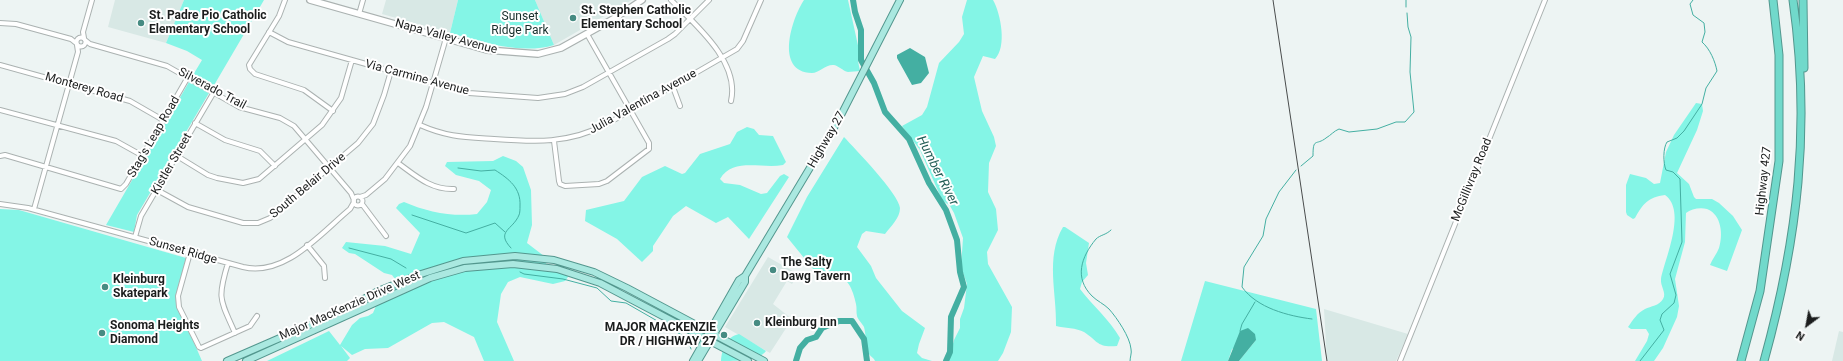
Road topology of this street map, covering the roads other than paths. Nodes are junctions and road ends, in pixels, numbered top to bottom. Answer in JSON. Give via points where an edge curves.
{"nodes":[{"id":1,"x":92,"y":0,"type":"edge"},
{"id":2,"x":285,"y":0,"type":"edge"},
{"id":3,"x":310,"y":0,"type":"edge"},
{"id":4,"x":363,"y":0,"type":"edge"},
{"id":5,"x":642,"y":0,"type":"edge"},
{"id":6,"x":671,"y":0,"type":"edge"},
{"id":7,"x":709,"y":0,"type":"edge"},
{"id":8,"x":761,"y":0,"type":"edge"},
{"id":9,"x":900,"y":0,"type":"edge"},
{"id":10,"x":1545,"y":0,"type":"edge"},
{"id":11,"x":1768,"y":0,"type":"edge"},
{"id":12,"x":1773,"y":0,"type":"edge"},
{"id":13,"x":1793,"y":0,"type":"edge"},
{"id":14,"x":1803,"y":0,"type":"edge"},
{"id":15,"x":358,"y":14,"type":"junction"},
{"id":16,"x":690,"y":19,"type":"junction"},
{"id":17,"x":0,"y":23,"type":"edge"},
{"id":18,"x":83,"y":32,"type":"junction"},
{"id":19,"x":269,"y":32,"type":"junction"},
{"id":20,"x":587,"y":34,"type":"junction"},
{"id":21,"x":78,"y":38,"type":"junction"},
{"id":22,"x":446,"y":38,"type":"junction"},
{"id":23,"x":71,"y":39,"type":"junction"},
{"id":24,"x":85,"y":39,"type":"junction"},
{"id":25,"x":90,"y":44,"type":"junction"},
{"id":26,"x":80,"y":45,"type":"junction"},
{"id":27,"x":1779,"y":55,"type":"junction"},
{"id":28,"x":721,"y":59,"type":"junction"},
{"id":29,"x":352,"y":60,"type":"junction"},
{"id":30,"x":0,"y":66,"type":"edge"},
{"id":31,"x":391,"y":71,"type":"junction"},
{"id":32,"x":609,"y":72,"type":"junction"},
{"id":33,"x":188,"y":77,"type":"junction"},
{"id":34,"x":433,"y":83,"type":"junction"},
{"id":35,"x":69,"y":84,"type":"junction"},
{"id":36,"x":673,"y":87,"type":"junction"},
{"id":37,"x":214,"y":92,"type":"junction"},
{"id":38,"x":731,"y":101,"type":"dead end"},
{"id":39,"x":680,"y":106,"type":"dead end"},
{"id":40,"x":0,"y":110,"type":"edge"},
{"id":41,"x":630,"y":110,"type":"junction"},
{"id":42,"x":333,"y":111,"type":"junction"},
{"id":43,"x":1802,"y":114,"type":"junction"},
{"id":44,"x":163,"y":120,"type":"junction"},
{"id":45,"x":195,"y":124,"type":"junction"},
{"id":46,"x":58,"y":125,"type":"junction"},
{"id":47,"x":420,"y":125,"type":"junction"},
{"id":48,"x":306,"y":140,"type":"junction"},
{"id":49,"x":554,"y":141,"type":"junction"},
{"id":50,"x":0,"y":156,"type":"edge"},
{"id":51,"x":143,"y":156,"type":"junction"},
{"id":52,"x":176,"y":156,"type":"junction"},
{"id":53,"x":398,"y":163,"type":"junction"},
{"id":54,"x":275,"y":166,"type":"junction"},
{"id":55,"x":46,"y":168,"type":"junction"},
{"id":56,"x":330,"y":168,"type":"junction"},
{"id":57,"x":454,"y":189,"type":"dead end"},
{"id":58,"x":157,"y":190,"type":"junction"},
{"id":59,"x":358,"y":202,"type":"junction"},
{"id":60,"x":0,"y":204,"type":"edge"},
{"id":61,"x":34,"y":209,"type":"junction"},
{"id":62,"x":386,"y":236,"type":"dead end"},
{"id":63,"x":135,"y":237,"type":"junction"},
{"id":64,"x":307,"y":245,"type":"junction"},
{"id":65,"x":190,"y":253,"type":"junction"},
{"id":66,"x":228,"y":263,"type":"junction"},
{"id":67,"x":325,"y":278,"type":"dead end"},
{"id":68,"x":257,"y":316,"type":"dead end"},
{"id":69,"x":235,"y":333,"type":"junction"},
{"id":70,"x":711,"y":333,"type":"junction"},
{"id":71,"x":707,"y":340,"type":"junction"},
{"id":72,"x":228,"y":361,"type":"edge"},
{"id":73,"x":246,"y":361,"type":"edge"},
{"id":74,"x":693,"y":361,"type":"edge"},
{"id":75,"x":698,"y":361,"type":"edge"},
{"id":76,"x":748,"y":361,"type":"edge"},
{"id":77,"x":764,"y":361,"type":"edge"},
{"id":78,"x":1400,"y":361,"type":"edge"},
{"id":79,"x":1741,"y":361,"type":"edge"},
{"id":80,"x":1764,"y":361,"type":"edge"}],
"edges":[{"from":1,"to":18,"type":"street"},
{"from":2,"to":19,"type":"street"},
{"from":3,"to":15,"type":"street","name":"Napa Valley Avenue"},
{"from":4,"to":15,"type":"street"},
{"from":5,"to":20,"type":"street","name":"Napa Valley Avenue"},
{"from":6,"to":16,"type":"street"},
{"from":7,"to":16,"type":"street","name":"Via Carmine Avenue"},
{"from":8,"to":28,"type":"street","name":"Julia Valentina Avenue","via":[[744,42]]},
{"from":9,"to":70,"type":"main road","name":"Highway 27","via":[[831,134],[745,276],[739,280]]},
{"from":10,"to":78,"type":"street","name":"McGillivray Road"},
{"from":11,"to":27,"type":"highway"},
{"from":12,"to":27,"type":"highway","name":"Highway 427"},
{"from":13,"to":43,"type":"highway"},
{"from":14,"to":43,"type":"highway"},
{"from":15,"to":22,"type":"street","name":"Napa Valley Avenue"},
{"from":16,"to":28,"type":"street","via":[[709,39]]},
{"from":16,"to":32,"type":"street","name":"Via Carmine Avenue","via":[[668,39]]},
{"from":17,"to":23,"type":"street","via":[[16,24]]},
{"from":18,"to":21,"type":"street"},
{"from":18,"to":24,"type":"street"},
{"from":19,"to":29,"type":"street","name":"Via Carmine Avenue","via":[[285,41]]},
{"from":19,"to":42,"type":"street","via":[[249,65],[250,69],[255,74],[304,90]]},
{"from":20,"to":22,"type":"street","name":"Napa Valley Avenue","via":[[557,50],[538,54],[492,51]]},
{"from":20,"to":32,"type":"street"},
{"from":21,"to":23,"type":"street"},
{"from":21,"to":24,"type":"street"},
{"from":21,"to":26,"type":"street"},
{"from":22,"to":34,"type":"street"},
{"from":23,"to":26,"type":"street"},
{"from":24,"to":25,"type":"street","name":"Silverado Trail"},
{"from":24,"to":26,"type":"street"},
{"from":25,"to":26,"type":"street","name":"Silverado Trail"},
{"from":25,"to":33,"type":"street","name":"Silverado Trail","via":[[167,66]]},
{"from":26,"to":35,"type":"street"},
{"from":27,"to":79,"type":"highway","name":"Highway 427","via":[[1779,160],[1773,213],[1760,291]]},
{"from":28,"to":36,"type":"street","name":"Julia Valentina Avenue"},
{"from":28,"to":38,"type":"street","via":[[733,83]]},
{"from":29,"to":31,"type":"street","name":"Via Carmine Avenue"},
{"from":29,"to":42,"type":"street","via":[[342,98]]},
{"from":30,"to":35,"type":"street","name":"Monterey Road"},
{"from":31,"to":34,"type":"street","name":"Via Carmine Avenue"},
{"from":31,"to":56,"type":"street","name":"South Belair Drive","via":[[373,124],[358,143]]},
{"from":32,"to":34,"type":"street","name":"Via Carmine Avenue","via":[[573,91],[543,98],[469,93]]},
{"from":32,"to":41,"type":"street"},
{"from":33,"to":37,"type":"street","name":"Silverado Trail"},
{"from":33,"to":44,"type":"street","name":"Stag's Leap Road"},
{"from":34,"to":47,"type":"street"},
{"from":35,"to":44,"type":"street","name":"Monterey Road","via":[[130,101]]},
{"from":35,"to":46,"type":"street"},
{"from":36,"to":39,"type":"street"},
{"from":36,"to":41,"type":"street","name":"Julia Valentina Avenue"},
{"from":37,"to":45,"type":"street","name":"Kistler Street"},
{"from":37,"to":48,"type":"street","name":"Silverado Trail","via":[[242,108],[286,121]]},
{"from":40,"to":46,"type":"street"},
{"from":41,"to":49,"type":"street","name":"Julia Valentina Avenue","via":[[589,132]]},
{"from":41,"to":49,"type":"street","via":[[649,143],[649,149],[607,181],[562,186],[559,181]]},
{"from":42,"to":48,"type":"street"},
{"from":43,"to":80,"type":"highway","via":[[1796,212]]},
{"from":44,"to":51,"type":"street","name":"Stag's Leap Road"},
{"from":45,"to":52,"type":"street","name":"Kistler Street"},
{"from":45,"to":54,"type":"street","via":[[225,140],[260,151]]},
{"from":46,"to":51,"type":"street","via":[[116,141]]},
{"from":46,"to":55,"type":"street"},
{"from":47,"to":49,"type":"street","name":"Julia Valentina Avenue","via":[[450,136],[530,142]]},
{"from":47,"to":53,"type":"street"},
{"from":48,"to":54,"type":"street"},
{"from":48,"to":56,"type":"street","name":"Silverado Trail"},
{"from":50,"to":55,"type":"street","via":[[5,155]]},
{"from":51,"to":55,"type":"street","name":"Stag's Leap Road","via":[[121,189]]},
{"from":52,"to":54,"type":"street","via":[[208,175],[238,183],[256,181]]},
{"from":52,"to":58,"type":"street","name":"Kistler Street"},
{"from":53,"to":57,"type":"street","via":[[428,184]]},
{"from":53,"to":59,"type":"street","via":[[386,179]]},
{"from":55,"to":61,"type":"street"},
{"from":56,"to":58,"type":"street","name":"South Belair Drive","via":[[270,218],[258,223],[247,224],[191,208]]},
{"from":56,"to":59,"type":"street","name":"Silverado Trail"},
{"from":58,"to":63,"type":"street","name":"Kistler Street","via":[[140,219]]},
{"from":59,"to":62,"type":"street","name":"Silverado Trail"},
{"from":59,"to":64,"type":"street","name":"Sunset Ridge"},
{"from":60,"to":61,"type":"street","name":"Sunset Ridge"},
{"from":61,"to":63,"type":"street","name":"Sunset Ridge"},
{"from":63,"to":65,"type":"street","name":"Sunset Ridge"},
{"from":64,"to":66,"type":"street","name":"Sunset Ridge","via":[[289,260],[272,267],[253,269]]},
{"from":64,"to":67,"type":"street","via":[[324,266]]},
{"from":65,"to":66,"type":"street","name":"Sunset Ridge"},
{"from":65,"to":69,"type":"street","via":[[178,296],[198,347]]},
{"from":66,"to":69,"type":"street","via":[[220,296]]},
{"from":68,"to":69,"type":"street","via":[[250,326]]},
{"from":70,"to":71,"type":"main road","name":"Highway 27"},
{"from":70,"to":72,"type":"main road","name":"Major MacKenzie Drive West","via":[[594,272],[554,260],[501,256],[463,261],[421,274],[378,291],[342,311]]},
{"from":70,"to":77,"type":"main road","name":"Major MacKenzie Drive West"},
{"from":71,"to":73,"type":"main road","name":"Major MacKenzie Drive West","via":[[613,289],[587,278],[540,266],[493,264],[465,268],[430,278]]},
{"from":71,"to":74,"type":"main road","name":"Highway 27"},
{"from":71,"to":75,"type":"main road","name":"Highway 27"},
{"from":71,"to":76,"type":"main road","name":"Major MacKenzie Drive West"}]}
